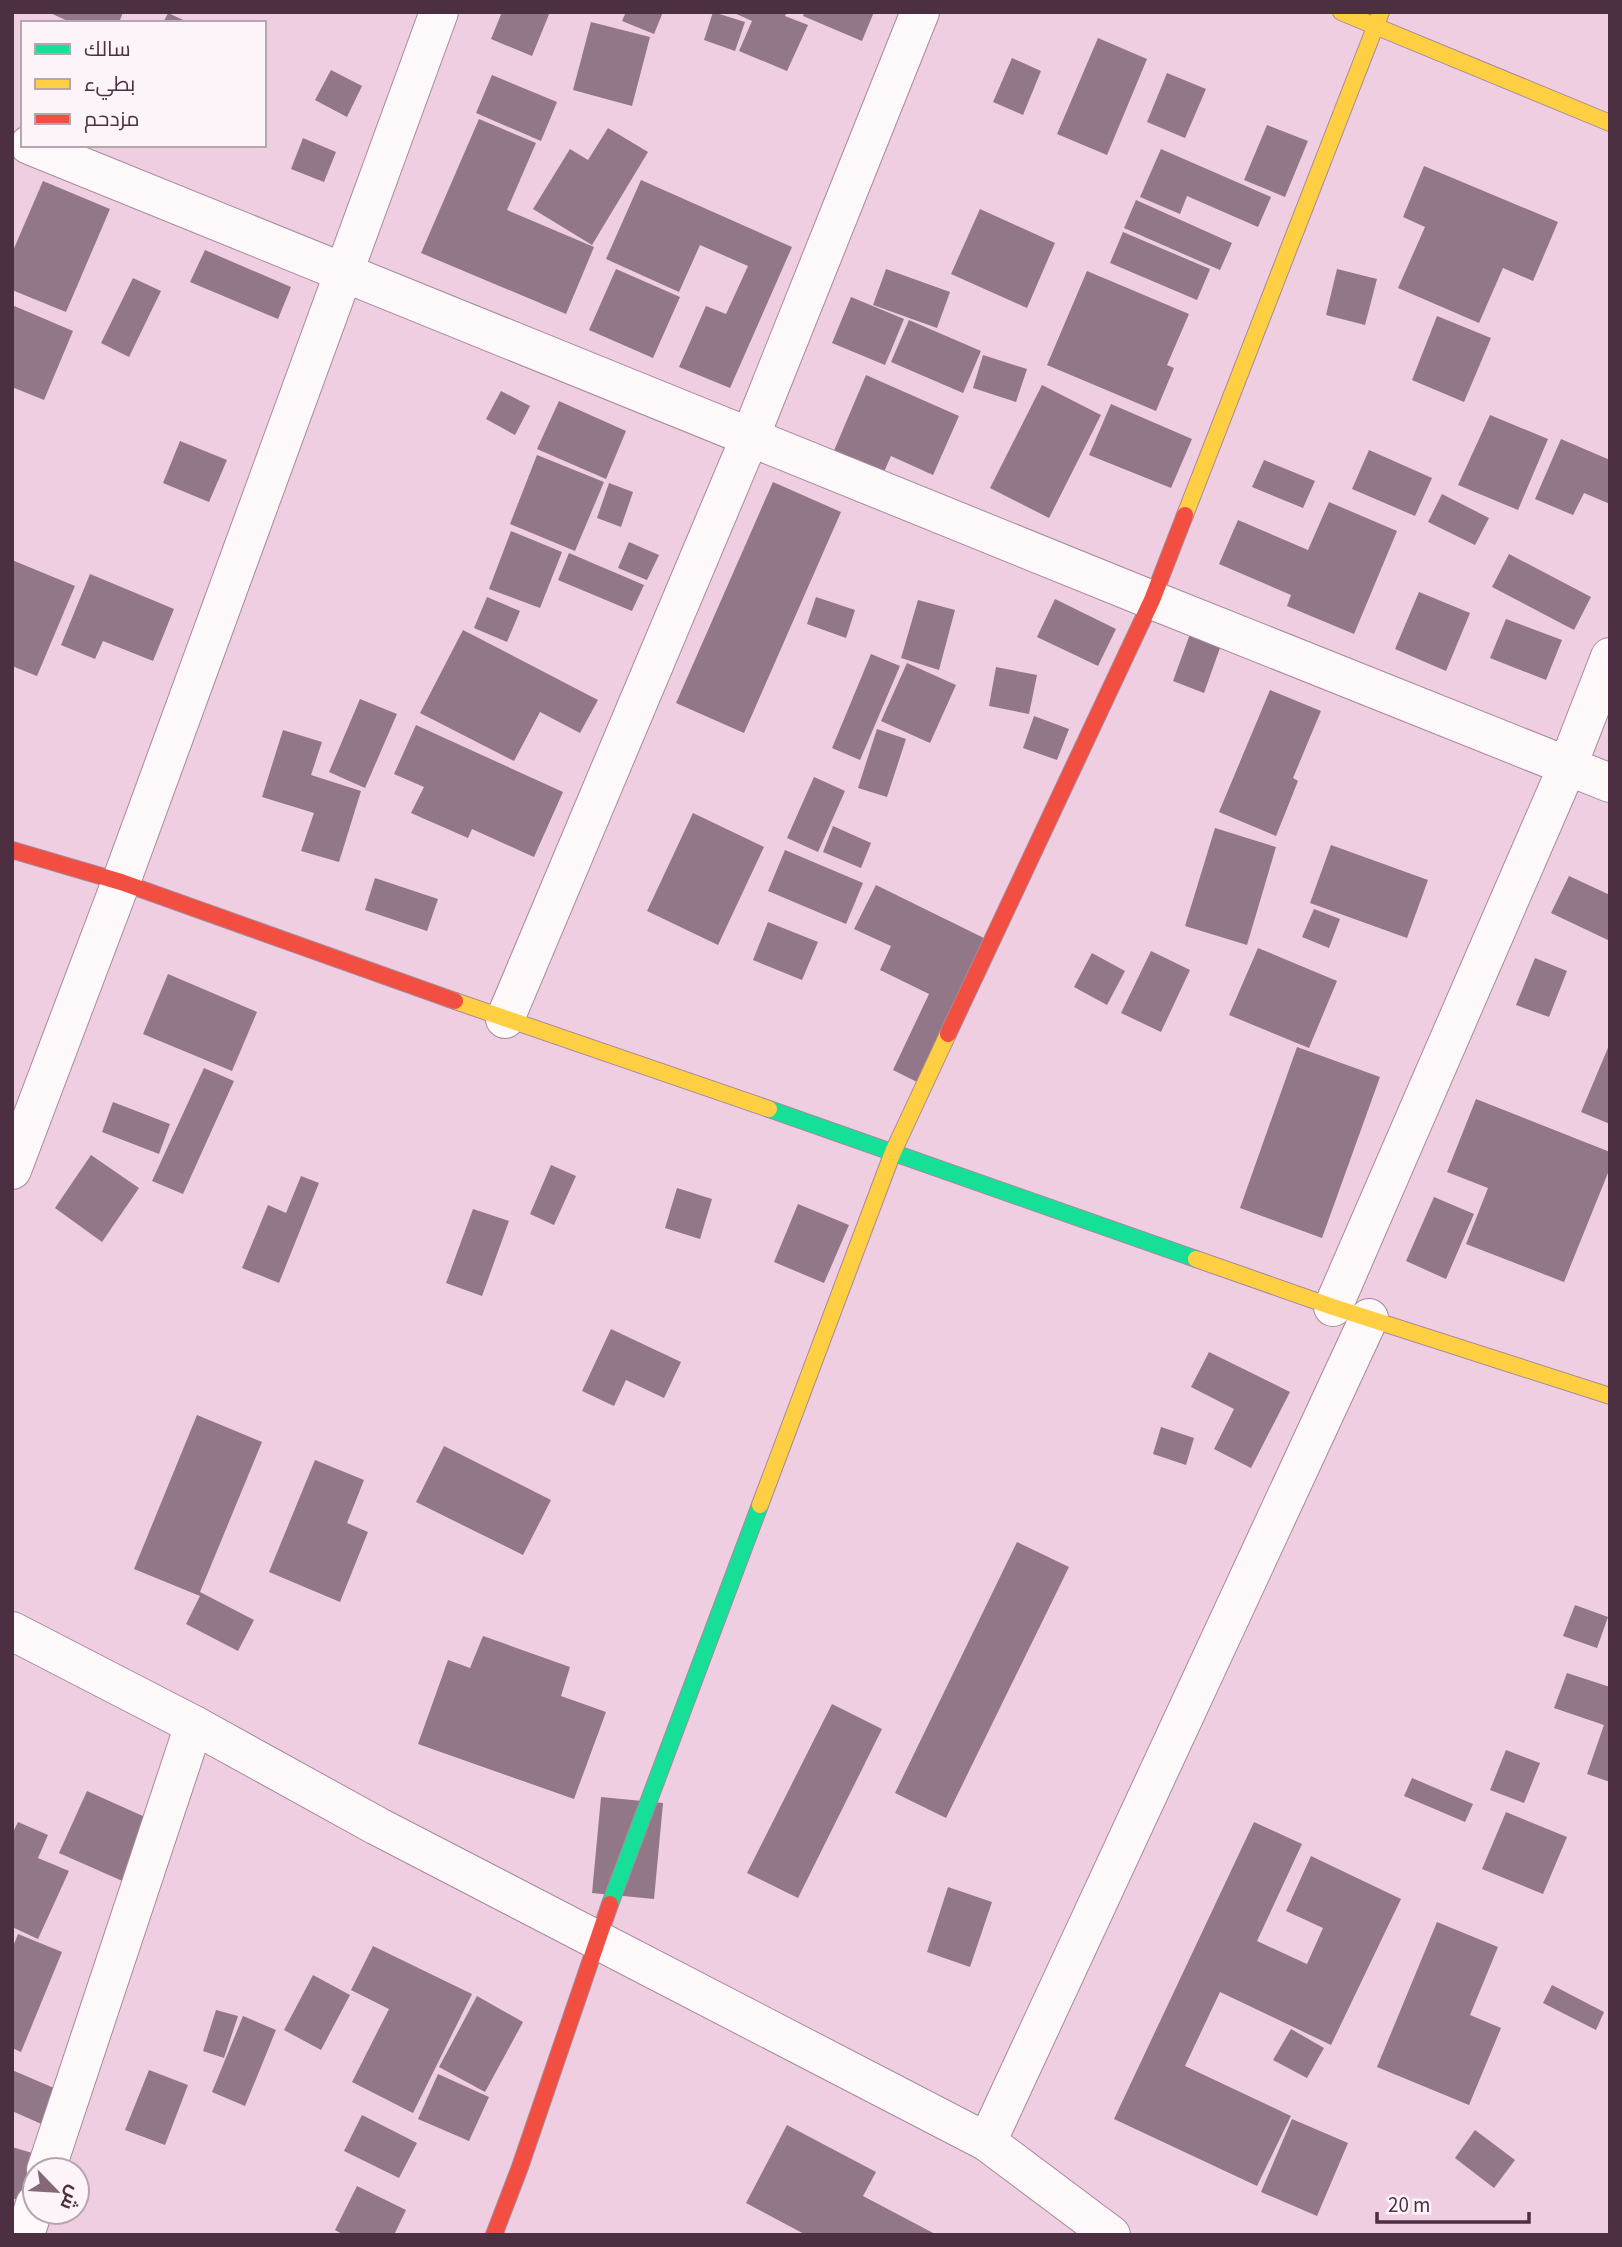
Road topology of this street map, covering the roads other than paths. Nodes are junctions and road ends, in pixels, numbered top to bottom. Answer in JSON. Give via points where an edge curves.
{"nodes":[{"id":1,"x":439,"y":12,"type":"edge"},
{"id":2,"x":920,"y":12,"type":"edge"},
{"id":3,"x":1341,"y":12,"type":"edge"},
{"id":4,"x":1378,"y":19,"type":"edge"},
{"id":5,"x":1610,"y":123,"type":"edge"},
{"id":6,"x":34,"y":147,"type":"edge"},
{"id":7,"x":344,"y":274,"type":"junction"},
{"id":8,"x":750,"y":437,"type":"junction"},
{"id":9,"x":1152,"y":600,"type":"junction"},
{"id":10,"x":1610,"y":657,"type":"edge"},
{"id":11,"x":1568,"y":765,"type":"junction"},
{"id":12,"x":1610,"y":783,"type":"edge"},
{"id":13,"x":12,"y":849,"type":"edge"},
{"id":14,"x":121,"y":883,"type":"junction"},
{"id":15,"x":505,"y":1019,"type":"junction"},
{"id":16,"x":893,"y":1152,"type":"junction"},
{"id":17,"x":12,"y":1170,"type":"edge"},
{"id":18,"x":1333,"y":1307,"type":"junction"},
{"id":19,"x":1369,"y":1318,"type":"junction"},
{"id":20,"x":1610,"y":1396,"type":"edge"},
{"id":21,"x":12,"y":1631,"type":"edge"},
{"id":22,"x":194,"y":1725,"type":"junction"},
{"id":23,"x":597,"y":1939,"type":"junction"},
{"id":24,"x":987,"y":2143,"type":"junction"},
{"id":25,"x":51,"y":2156,"type":"edge"},
{"id":26,"x":494,"y":2235,"type":"edge"},
{"id":27,"x":1111,"y":2235,"type":"edge"}],
"edges":[{"from":1,"to":7,"type":"street"},
{"from":2,"to":8,"type":"street"},
{"from":3,"to":4,"type":"street"},
{"from":4,"to":5,"type":"street"},
{"from":4,"to":9,"type":"street"},
{"from":6,"to":7,"type":"street"},
{"from":7,"to":8,"type":"street"},
{"from":7,"to":14,"type":"street"},
{"from":8,"to":9,"type":"street"},
{"from":8,"to":15,"type":"street"},
{"from":9,"to":11,"type":"street"},
{"from":9,"to":16,"type":"street"},
{"from":10,"to":11,"type":"street"},
{"from":11,"to":12,"type":"street"},
{"from":11,"to":18,"type":"street"},
{"from":13,"to":14,"type":"street"},
{"from":14,"to":15,"type":"street"},
{"from":14,"to":17,"type":"street"},
{"from":15,"to":16,"type":"street"},
{"from":16,"to":18,"type":"street"},
{"from":16,"to":23,"type":"street"},
{"from":18,"to":19,"type":"street"},
{"from":19,"to":20,"type":"street"},
{"from":19,"to":24,"type":"street"},
{"from":21,"to":22,"type":"street"},
{"from":22,"to":23,"type":"street"},
{"from":22,"to":25,"type":"street"},
{"from":23,"to":24,"type":"street"},
{"from":23,"to":26,"type":"street"},
{"from":24,"to":27,"type":"street"}]}
